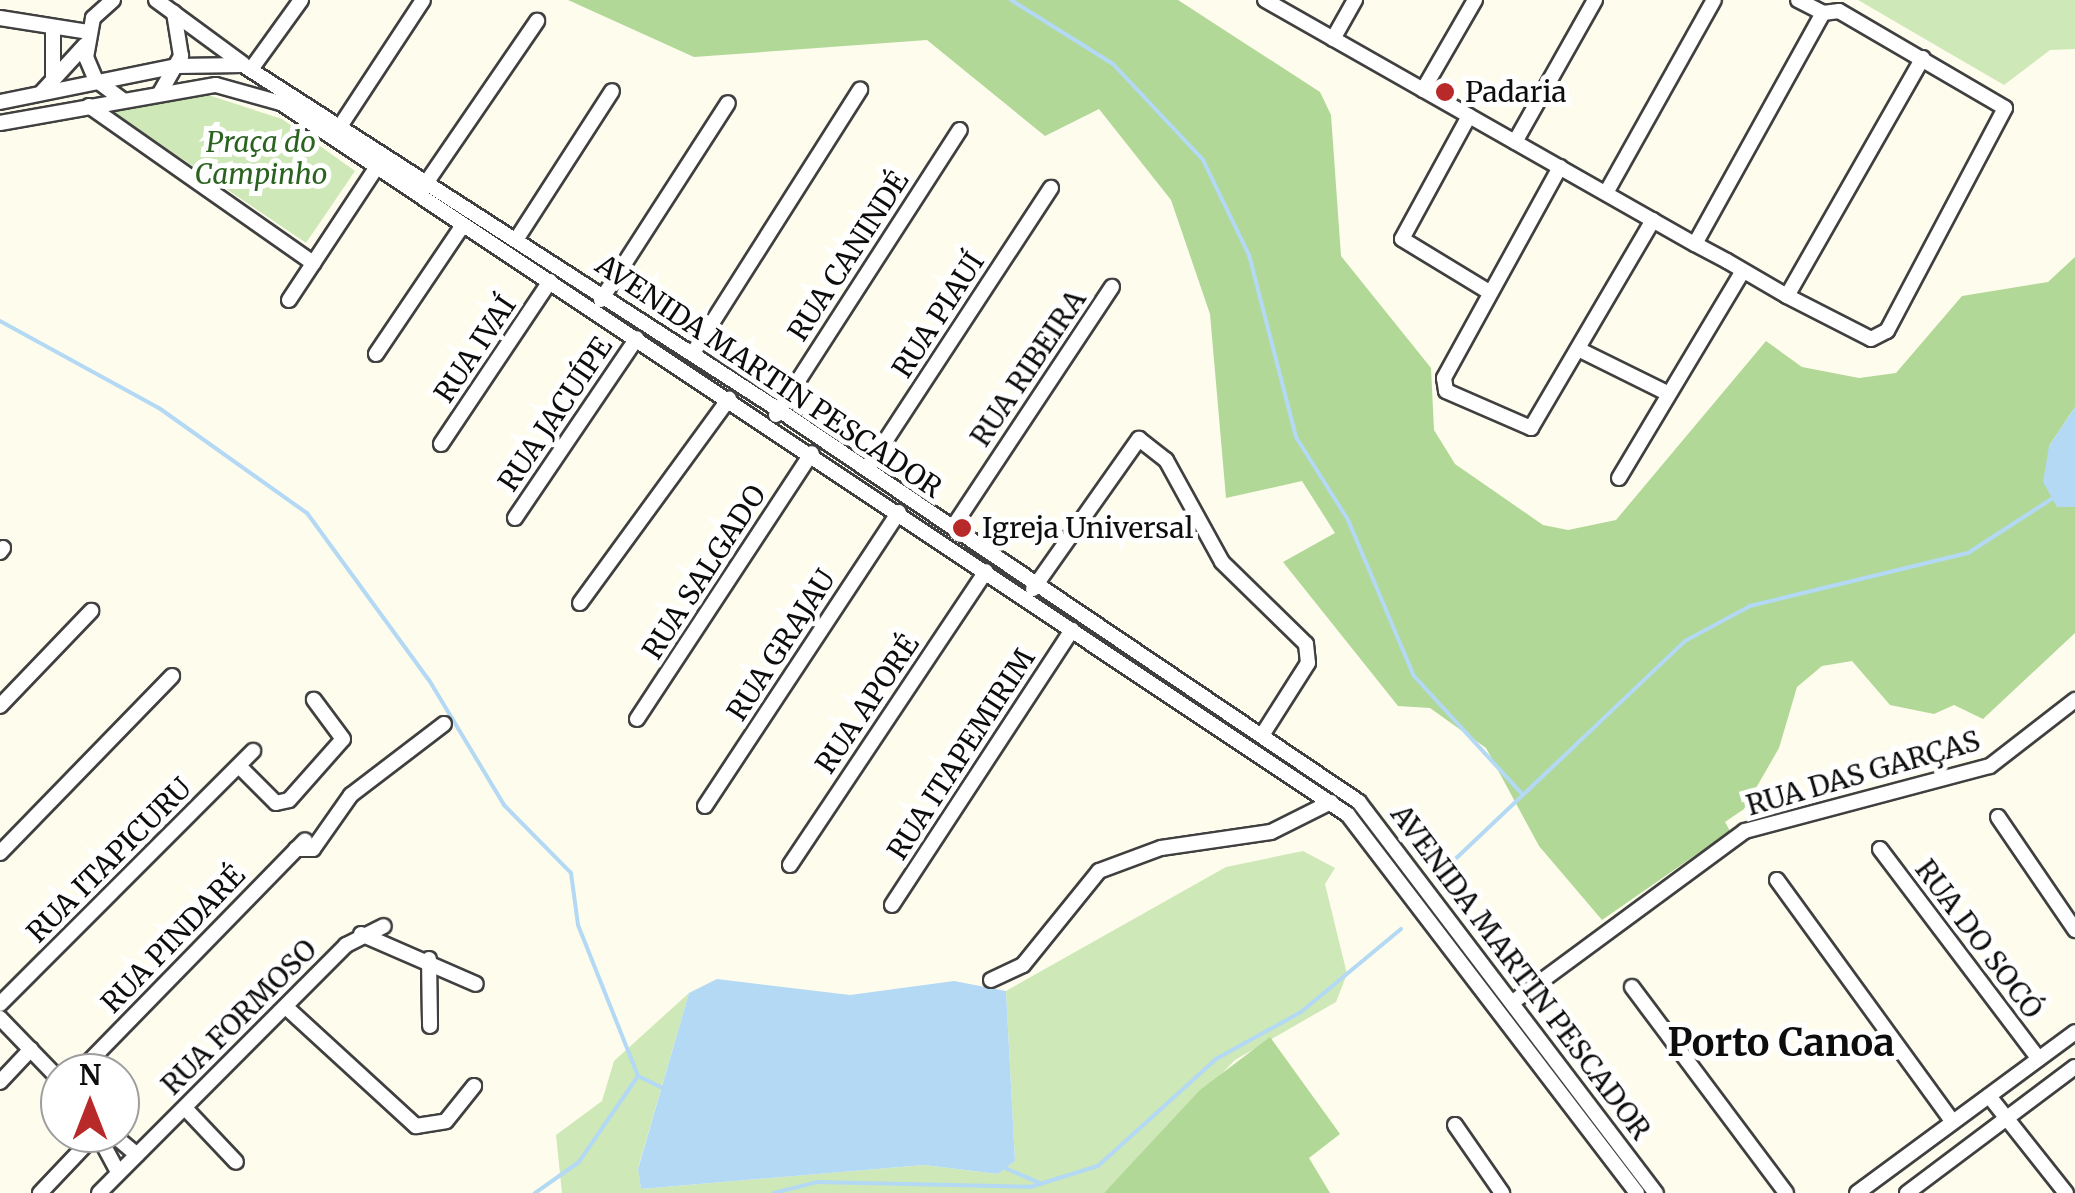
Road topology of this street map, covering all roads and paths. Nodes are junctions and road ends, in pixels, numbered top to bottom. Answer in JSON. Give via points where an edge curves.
{"nodes":[{"id":1,"x":95,"y":0,"type":"edge"},
{"id":2,"x":113,"y":0,"type":"edge"},
{"id":3,"x":156,"y":0,"type":"edge"},
{"id":4,"x":301,"y":0,"type":"edge"},
{"id":5,"x":423,"y":0,"type":"edge"},
{"id":6,"x":1265,"y":0,"type":"edge"},
{"id":7,"x":1355,"y":0,"type":"edge"},
{"id":8,"x":1475,"y":0,"type":"edge"},
{"id":9,"x":1596,"y":0,"type":"edge"},
{"id":10,"x":1714,"y":0,"type":"edge"},
{"id":11,"x":1798,"y":0,"type":"edge"},
{"id":12,"x":173,"y":7,"type":"edge"},
{"id":13,"x":1831,"y":12,"type":"junction"},
{"id":14,"x":0,"y":18,"type":"edge"},
{"id":15,"x":537,"y":21,"type":"dead end"},
{"id":16,"x":53,"y":28,"type":"junction"},
{"id":17,"x":89,"y":31,"type":"junction"},
{"id":18,"x":1333,"y":38,"type":"junction"},
{"id":19,"x":1922,"y":58,"type":"junction"},
{"id":20,"x":177,"y":66,"type":"junction"},
{"id":21,"x":248,"y":67,"type":"junction"},
{"id":22,"x":96,"y":80,"type":"junction"},
{"id":23,"x":54,"y":82,"type":"junction"},
{"id":24,"x":860,"y":90,"type":"dead end"},
{"id":25,"x":1423,"y":90,"type":"junction"},
{"id":26,"x":612,"y":91,"type":"dead end"},
{"id":27,"x":160,"y":93,"type":"junction"},
{"id":28,"x":40,"y":94,"type":"junction"},
{"id":29,"x":124,"y":100,"type":"junction"},
{"id":30,"x":0,"y":102,"type":"edge"},
{"id":31,"x":728,"y":103,"type":"dead end"},
{"id":32,"x":89,"y":106,"type":"junction"},
{"id":33,"x":1470,"y":116,"type":"junction"},
{"id":34,"x":0,"y":123,"type":"edge"},
{"id":35,"x":341,"y":126,"type":"junction"},
{"id":36,"x":960,"y":130,"type":"dead end"},
{"id":37,"x":1515,"y":142,"type":"junction"},
{"id":38,"x":1560,"y":167,"type":"junction"},
{"id":39,"x":376,"y":168,"type":"junction"},
{"id":40,"x":427,"y":181,"type":"junction"},
{"id":41,"x":1051,"y":188,"type":"dead end"},
{"id":42,"x":1606,"y":193,"type":"junction"},
{"id":43,"x":417,"y":195,"type":"junction"},
{"id":44,"x":1653,"y":220,"type":"junction"},
{"id":45,"x":463,"y":225,"type":"junction"},
{"id":46,"x":516,"y":240,"type":"junction"},
{"id":47,"x":1696,"y":244,"type":"junction"},
{"id":48,"x":314,"y":263,"type":"junction"},
{"id":49,"x":1743,"y":271,"type":"junction"},
{"id":50,"x":550,"y":281,"type":"junction"},
{"id":51,"x":1112,"y":288,"type":"dead end"},
{"id":52,"x":1489,"y":292,"type":"junction"},
{"id":53,"x":604,"y":296,"type":"junction"},
{"id":54,"x":1787,"y":296,"type":"junction"},
{"id":55,"x":289,"y":300,"type":"dead end"},
{"id":56,"x":595,"y":310,"type":"junction"},
{"id":57,"x":637,"y":338,"type":"junction"},
{"id":58,"x":1578,"y":348,"type":"junction"},
{"id":59,"x":692,"y":353,"type":"junction"},
{"id":60,"x":376,"y":354,"type":"dead end"},
{"id":61,"x":1668,"y":394,"type":"junction"},
{"id":62,"x":733,"y":402,"type":"junction"},
{"id":63,"x":779,"y":410,"type":"junction"},
{"id":64,"x":773,"y":428,"type":"junction"},
{"id":65,"x":816,"y":435,"type":"junction"},
{"id":66,"x":440,"y":444,"type":"dead end"},
{"id":67,"x":812,"y":453,"type":"junction"},
{"id":68,"x":867,"y":469,"type":"junction"},
{"id":69,"x":1619,"y":478,"type":"dead end"},
{"id":70,"x":898,"y":512,"type":"junction"},
{"id":71,"x":515,"y":518,"type":"dead end"},
{"id":72,"x":953,"y":527,"type":"junction"},
{"id":73,"x":986,"y":572,"type":"junction"},
{"id":74,"x":1037,"y":583,"type":"junction"},
{"id":75,"x":1027,"y":598,"type":"junction"},
{"id":76,"x":580,"y":603,"type":"dead end"},
{"id":77,"x":91,"y":611,"type":"dead end"},
{"id":78,"x":1072,"y":630,"type":"junction"},
{"id":79,"x":172,"y":676,"type":"dead end"},
{"id":80,"x":314,"y":700,"type":"dead end"},
{"id":81,"x":2075,"y":700,"type":"edge"},
{"id":82,"x":0,"y":706,"type":"edge"},
{"id":83,"x":637,"y":719,"type":"dead end"},
{"id":84,"x":444,"y":724,"type":"dead end"},
{"id":85,"x":1264,"y":732,"type":"junction"},
{"id":86,"x":253,"y":752,"type":"dead end"},
{"id":87,"x":239,"y":766,"type":"junction"},
{"id":88,"x":1331,"y":802,"type":"junction"},
{"id":89,"x":705,"y":806,"type":"dead end"},
{"id":90,"x":1998,"y":817,"type":"dead end"},
{"id":91,"x":1880,"y":849,"type":"dead end"},
{"id":92,"x":0,"y":853,"type":"edge"},
{"id":93,"x":790,"y":865,"type":"dead end"},
{"id":94,"x":1777,"y":880,"type":"dead end"},
{"id":95,"x":892,"y":905,"type":"dead end"},
{"id":96,"x":384,"y":926,"type":"dead end"},
{"id":97,"x":2075,"y":930,"type":"edge"},
{"id":98,"x":360,"y":934,"type":"junction"},
{"id":99,"x":429,"y":959,"type":"junction"},
{"id":100,"x":991,"y":980,"type":"dead end"},
{"id":101,"x":476,"y":984,"type":"dead end"},
{"id":102,"x":1632,"y":986,"type":"dead end"},
{"id":103,"x":1516,"y":999,"type":"junction"},
{"id":104,"x":0,"y":1004,"type":"edge"},
{"id":105,"x":287,"y":1008,"type":"junction"},
{"id":106,"x":0,"y":1018,"type":"edge"},
{"id":107,"x":430,"y":1026,"type":"dead end"},
{"id":108,"x":2075,"y":1032,"type":"edge"},
{"id":109,"x":31,"y":1049,"type":"junction"},
{"id":110,"x":97,"y":1053,"type":"edge"},
{"id":111,"x":40,"y":1059,"type":"edge"},
{"id":112,"x":2038,"y":1059,"type":"junction"},
{"id":113,"x":2075,"y":1066,"type":"edge"},
{"id":114,"x":0,"y":1082,"type":"edge"},
{"id":115,"x":474,"y":1086,"type":"dead end"},
{"id":116,"x":1989,"y":1096,"type":"junction"},
{"id":117,"x":185,"y":1108,"type":"junction"},
{"id":118,"x":2006,"y":1119,"type":"junction"},
{"id":119,"x":1952,"y":1122,"type":"junction"},
{"id":120,"x":1455,"y":1125,"type":"dead end"},
{"id":121,"x":78,"y":1153,"type":"edge"},
{"id":122,"x":108,"y":1153,"type":"edge"},
{"id":123,"x":134,"y":1153,"type":"edge"},
{"id":124,"x":136,"y":1155,"type":"junction"},
{"id":125,"x":236,"y":1162,"type":"dead end"},
{"id":126,"x":118,"y":1172,"type":"junction"},
{"id":127,"x":40,"y":1193,"type":"edge"},
{"id":128,"x":99,"y":1193,"type":"edge"},
{"id":129,"x":1502,"y":1193,"type":"edge"},
{"id":130,"x":1637,"y":1193,"type":"edge"},
{"id":131,"x":1656,"y":1193,"type":"edge"},
{"id":132,"x":1786,"y":1193,"type":"edge"},
{"id":133,"x":1857,"y":1193,"type":"edge"},
{"id":134,"x":1907,"y":1193,"type":"edge"},
{"id":135,"x":2066,"y":1193,"type":"edge"}],
"edges":[{"from":1,"to":17,"type":"street"},
{"from":2,"to":17,"type":"street"},
{"from":3,"to":12,"type":"street","name":"AVENIDA MARTIN PESCADOR"},
{"from":4,"to":21,"type":"street"},
{"from":5,"to":35,"type":"street"},
{"from":6,"to":18,"type":"street"},
{"from":7,"to":18,"type":"street"},
{"from":8,"to":25,"type":"street"},
{"from":9,"to":37,"type":"street"},
{"from":10,"to":42,"type":"street"},
{"from":11,"to":13,"type":"street"},
{"from":12,"to":20,"type":"street"},
{"from":12,"to":21,"type":"street","name":"AVENIDA MARTIN PESCADOR"},
{"from":13,"to":19,"type":"street"},
{"from":13,"to":47,"type":"street"},
{"from":14,"to":16,"type":"street"},
{"from":15,"to":40,"type":"street"},
{"from":16,"to":17,"type":"street"},
{"from":16,"to":23,"type":"street"},
{"from":17,"to":22,"type":"street"},
{"from":17,"to":23,"type":"street"},
{"from":18,"to":25,"type":"street"},
{"from":19,"to":54,"type":"street"},
{"from":19,"to":54,"type":"street","via":[[1990,93],[2004,119],[1887,331],[1866,337]]},
{"from":20,"to":21,"type":"street"},
{"from":20,"to":22,"type":"street"},
{"from":20,"to":27,"type":"street"},
{"from":21,"to":35,"type":"street","name":"AVENIDA MARTIN PESCADOR"},
{"from":22,"to":28,"type":"street"},
{"from":22,"to":29,"type":"street"},
{"from":23,"to":28,"type":"street"},
{"from":24,"to":59,"type":"street"},
{"from":25,"to":33,"type":"street"},
{"from":26,"to":46,"type":"street"},
{"from":27,"to":29,"type":"street","name":"AVENIDA MARTIN PESCADOR"},
{"from":27,"to":39,"type":"street","name":"AVENIDA MARTIN PESCADOR","via":[[216,85],[264,95]]},
{"from":28,"to":30,"type":"street"},
{"from":29,"to":32,"type":"street","name":"AVENIDA MARTIN PESCADOR"},
{"from":31,"to":53,"type":"street"},
{"from":32,"to":34,"type":"street","name":"AVENIDA MARTIN PESCADOR"},
{"from":32,"to":48,"type":"street"},
{"from":33,"to":37,"type":"street"},
{"from":33,"to":52,"type":"street","via":[[1405,226],[1408,249]]},
{"from":35,"to":40,"type":"street","name":"AVENIDA MARTIN PESCADOR"},
{"from":36,"to":63,"type":"street","name":"RUA CANINDÉ"},
{"from":37,"to":38,"type":"street"},
{"from":38,"to":42,"type":"street"},
{"from":38,"to":52,"type":"street"},
{"from":39,"to":43,"type":"street","name":"AVENIDA MARTIN PESCADOR"},
{"from":39,"to":48,"type":"street"},
{"from":40,"to":43,"type":"street"},
{"from":40,"to":46,"type":"street","name":"AVENIDA MARTIN PESCADOR"},
{"from":41,"to":68,"type":"street","name":"RUA PIAUÍ"},
{"from":42,"to":44,"type":"street"},
{"from":43,"to":45,"type":"street","name":"AVENIDA MARTIN PESCADOR"},
{"from":44,"to":47,"type":"street"},
{"from":44,"to":58,"type":"street"},
{"from":45,"to":50,"type":"street","name":"AVENIDA MARTIN PESCADOR"},
{"from":45,"to":60,"type":"street"},
{"from":46,"to":53,"type":"street","name":"AVENIDA MARTIN PESCADOR"},
{"from":47,"to":49,"type":"street"},
{"from":48,"to":55,"type":"street"},
{"from":49,"to":54,"type":"street"},
{"from":49,"to":61,"type":"street"},
{"from":50,"to":56,"type":"street","name":"AVENIDA MARTIN PESCADOR"},
{"from":50,"to":66,"type":"street","name":"RUA IVAÍ"},
{"from":51,"to":72,"type":"street","name":"RUA RIBEIRA"},
{"from":52,"to":58,"type":"street","via":[[1444,387],[1517,428],[1534,425]]},
{"from":53,"to":56,"type":"street"},
{"from":53,"to":59,"type":"street","name":"AVENIDA MARTIN PESCADOR"},
{"from":56,"to":57,"type":"street","name":"AVENIDA MARTIN PESCADOR"},
{"from":57,"to":62,"type":"street","name":"AVENIDA MARTIN PESCADOR"},
{"from":57,"to":71,"type":"street","name":"RUA JACUÍPE"},
{"from":58,"to":61,"type":"street"},
{"from":59,"to":63,"type":"street","name":"AVENIDA MARTIN PESCADOR"},
{"from":61,"to":69,"type":"street"},
{"from":62,"to":63,"type":"street","via":[[769,417]]},
{"from":62,"to":64,"type":"street","name":"AVENIDA MARTIN PESCADOR"},
{"from":62,"to":76,"type":"street"},
{"from":63,"to":65,"type":"street","name":"AVENIDA MARTIN PESCADOR"},
{"from":64,"to":65,"type":"street","via":[[784,421]]},
{"from":64,"to":67,"type":"street","name":"AVENIDA MARTIN PESCADOR"},
{"from":65,"to":68,"type":"street","name":"AVENIDA MARTIN PESCADOR"},
{"from":67,"to":70,"type":"street","name":"AVENIDA MARTIN PESCADOR"},
{"from":67,"to":83,"type":"street","name":"RUA SALGADO"},
{"from":68,"to":72,"type":"street","name":"AVENIDA MARTIN PESCADOR"},
{"from":70,"to":73,"type":"street","name":"AVENIDA MARTIN PESCADOR"},
{"from":70,"to":89,"type":"street","name":"RUA GRAJAU"},
{"from":72,"to":74,"type":"street","name":"AVENIDA MARTIN PESCADOR"},
{"from":73,"to":75,"type":"street","name":"AVENIDA MARTIN PESCADOR"},
{"from":73,"to":93,"type":"street","name":"RUA APORÉ"},
{"from":74,"to":75,"type":"street"},
{"from":74,"to":85,"type":"street","name":"AVENIDA MARTIN PESCADOR"},
{"from":74,"to":85,"type":"street","via":[[1138,439],[1166,460],[1222,562],[1306,644],[1308,663]]},
{"from":75,"to":78,"type":"street","name":"AVENIDA MARTIN PESCADOR"},
{"from":77,"to":82,"type":"street"},
{"from":78,"to":88,"type":"street","name":"AVENIDA MARTIN PESCADOR"},
{"from":78,"to":95,"type":"street","name":"RUA ITAPEMIRIM"},
{"from":79,"to":92,"type":"street"},
{"from":80,"to":87,"type":"street","via":[[343,740],[290,800],[276,803]]},
{"from":81,"to":103,"type":"street","name":"RUA DAS GARÇAS","via":[[1990,766],[1745,831]]},
{"from":84,"to":110,"type":"street","name":"RUA PINDARÉ","via":[[351,795],[313,849],[301,844]]},
{"from":85,"to":103,"type":"street","name":"AVENIDA MARTIN PESCADOR","via":[[1367,811]]},
{"from":86,"to":87,"type":"street","name":"RUA ITAPICURU"},
{"from":87,"to":104,"type":"street","name":"RUA ITAPICURU"},
{"from":88,"to":100,"type":"street","via":[[1271,832],[1161,848],[1099,871],[1023,965]]},
{"from":88,"to":130,"type":"street","name":"AVENIDA MARTIN PESCADOR","via":[[1502,1006]]},
{"from":90,"to":97,"type":"street"},
{"from":91,"to":112,"type":"street","name":"RUA DO SOCÓ"},
{"from":94,"to":119,"type":"street"},
{"from":96,"to":98,"type":"street","name":"RUA FORMOSO"},
{"from":98,"to":99,"type":"street"},
{"from":98,"to":105,"type":"street","name":"RUA FORMOSO"},
{"from":99,"to":101,"type":"street"},
{"from":99,"to":107,"type":"street"},
{"from":102,"to":132,"type":"street"},
{"from":103,"to":131,"type":"street","name":"AVENIDA MARTIN PESCADOR"},
{"from":105,"to":115,"type":"street","via":[[400,1115],[438,1126]]},
{"from":105,"to":117,"type":"street","name":"RUA FORMOSO"},
{"from":106,"to":109,"type":"street"},
{"from":108,"to":112,"type":"street"},
{"from":109,"to":111,"type":"street"},
{"from":109,"to":114,"type":"street"},
{"from":112,"to":116,"type":"street"},
{"from":113,"to":118,"type":"street"},
{"from":116,"to":118,"type":"street"},
{"from":116,"to":119,"type":"street"},
{"from":117,"to":124,"type":"street","name":"RUA FORMOSO"},
{"from":117,"to":125,"type":"street"},
{"from":118,"to":134,"type":"street"},
{"from":118,"to":135,"type":"street"},
{"from":119,"to":133,"type":"street"},
{"from":120,"to":129,"type":"street"},
{"from":121,"to":127,"type":"street"},
{"from":122,"to":126,"type":"street"},
{"from":123,"to":124,"type":"street"},
{"from":124,"to":126,"type":"street","name":"RUA FORMOSO"},
{"from":126,"to":128,"type":"street","name":"RUA FORMOSO"}]}
